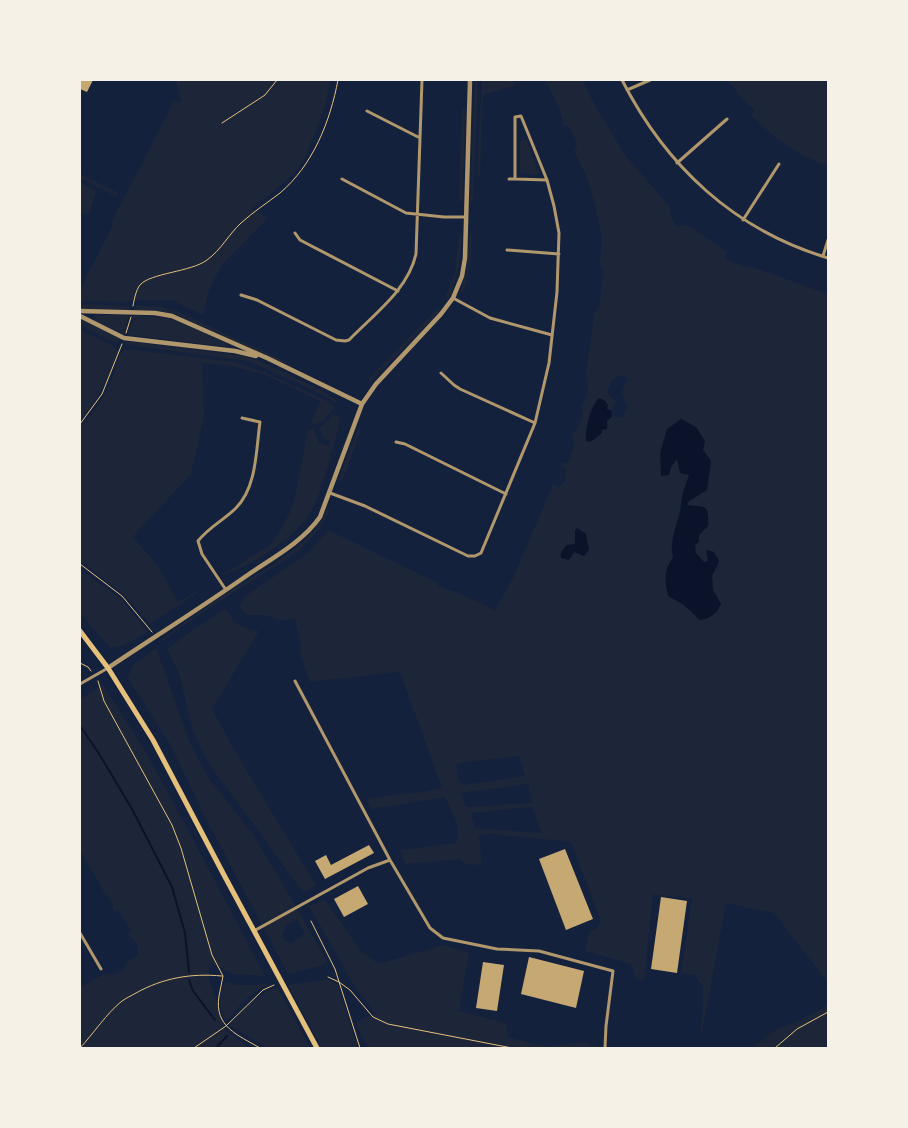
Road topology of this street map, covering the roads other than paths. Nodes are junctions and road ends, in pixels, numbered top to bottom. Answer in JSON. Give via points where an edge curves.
{"nodes":[{"id":1,"x":422,"y":80,"type":"edge"},
{"id":2,"x":622,"y":80,"type":"edge"},
{"id":3,"x":650,"y":80,"type":"edge"},
{"id":4,"x":471,"y":82,"type":"edge"},
{"id":5,"x":627,"y":90,"type":"junction"},
{"id":6,"x":367,"y":111,"type":"dead end"},
{"id":7,"x":726,"y":119,"type":"dead end"},
{"id":8,"x":420,"y":138,"type":"junction"},
{"id":9,"x":678,"y":163,"type":"junction"},
{"id":10,"x":779,"y":164,"type":"dead end"},
{"id":11,"x":342,"y":179,"type":"dead end"},
{"id":12,"x":509,"y":179,"type":"dead end"},
{"id":13,"x":515,"y":179,"type":"junction"},
{"id":14,"x":547,"y":180,"type":"junction"},
{"id":15,"x":417,"y":215,"type":"junction"},
{"id":16,"x":466,"y":217,"type":"junction"},
{"id":17,"x":743,"y":220,"type":"junction"},
{"id":18,"x":295,"y":233,"type":"dead end"},
{"id":19,"x":828,"y":240,"type":"edge"},
{"id":20,"x":507,"y":250,"type":"dead end"},
{"id":21,"x":559,"y":254,"type":"junction"},
{"id":22,"x":823,"y":256,"type":"junction"},
{"id":23,"x":828,"y":258,"type":"edge"},
{"id":24,"x":398,"y":291,"type":"junction"},
{"id":25,"x":241,"y":295,"type":"dead end"},
{"id":26,"x":453,"y":298,"type":"junction"},
{"id":27,"x":80,"y":311,"type":"edge"},
{"id":28,"x":80,"y":316,"type":"edge"},
{"id":29,"x":552,"y":335,"type":"junction"},
{"id":30,"x":267,"y":358,"type":"junction"},
{"id":31,"x":441,"y":373,"type":"dead end"},
{"id":32,"x":362,"y":404,"type":"junction"},
{"id":33,"x":242,"y":418,"type":"dead end"},
{"id":34,"x":535,"y":423,"type":"junction"},
{"id":35,"x":396,"y":442,"type":"dead end"},
{"id":36,"x":330,"y":493,"type":"junction"},
{"id":37,"x":506,"y":494,"type":"junction"},
{"id":38,"x":226,"y":590,"type":"junction"},
{"id":39,"x":80,"y":631,"type":"edge"},
{"id":40,"x":108,"y":668,"type":"junction"},
{"id":41,"x":295,"y":682,"type":"dead end"},
{"id":42,"x":80,"y":684,"type":"edge"},
{"id":43,"x":390,"y":860,"type":"junction"},
{"id":44,"x":254,"y":931,"type":"junction"},
{"id":45,"x":80,"y":933,"type":"edge"},
{"id":46,"x":101,"y":968,"type":"dead end"},
{"id":47,"x":317,"y":1048,"type":"edge"},
{"id":48,"x":605,"y":1048,"type":"edge"}],
"edges":[{"from":1,"to":8,"type":"street"},
{"from":2,"to":5,"type":"street"},
{"from":3,"to":5,"type":"street"},
{"from":4,"to":16,"type":"street"},
{"from":5,"to":9,"type":"street","via":[[650,128]]},
{"from":6,"to":8,"type":"street"},
{"from":7,"to":9,"type":"street"},
{"from":8,"to":15,"type":"street"},
{"from":9,"to":17,"type":"street","via":[[713,198]]},
{"from":10,"to":17,"type":"street"},
{"from":11,"to":15,"type":"street","via":[[406,213]]},
{"from":12,"to":13,"type":"street"},
{"from":13,"to":14,"type":"street"},
{"from":13,"to":14,"type":"street","via":[[515,117],[521,116]]},
{"from":14,"to":21,"type":"street","via":[[559,233]]},
{"from":15,"to":16,"type":"street"},
{"from":15,"to":24,"type":"street","via":[[413,267]]},
{"from":16,"to":26,"type":"street","via":[[464,267]]},
{"from":17,"to":22,"type":"street","via":[[770,235]]},
{"from":18,"to":24,"type":"street","via":[[300,240]]},
{"from":19,"to":22,"type":"street"},
{"from":20,"to":21,"type":"street"},
{"from":21,"to":29,"type":"street"},
{"from":22,"to":23,"type":"street"},
{"from":24,"to":25,"type":"street","via":[[345,341],[336,340]]},
{"from":26,"to":29,"type":"street","via":[[497,321]]},
{"from":26,"to":32,"type":"street"},
{"from":27,"to":30,"type":"street","via":[[172,316]]},
{"from":28,"to":30,"type":"street","via":[[124,338],[235,350]]},
{"from":29,"to":34,"type":"street"},
{"from":30,"to":32,"type":"street"},
{"from":31,"to":34,"type":"street","via":[[464,391]]},
{"from":32,"to":36,"type":"street"},
{"from":33,"to":38,"type":"street","via":[[260,422],[251,484],[236,508],[198,541],[202,554]]},
{"from":34,"to":37,"type":"street"},
{"from":35,"to":37,"type":"street"},
{"from":36,"to":37,"type":"street","via":[[473,557],[483,548]]},
{"from":36,"to":38,"type":"street","via":[[320,517],[301,539]]},
{"from":38,"to":40,"type":"street"},
{"from":39,"to":40,"type":"main road"},
{"from":40,"to":42,"type":"street"},
{"from":40,"to":44,"type":"main road","via":[[154,740]]},
{"from":41,"to":43,"type":"street"},
{"from":43,"to":44,"type":"street","via":[[368,868]]},
{"from":43,"to":48,"type":"street","via":[[430,928],[443,938],[497,949],[539,951],[613,971]]},
{"from":44,"to":47,"type":"main road"},
{"from":45,"to":46,"type":"street"}]}
